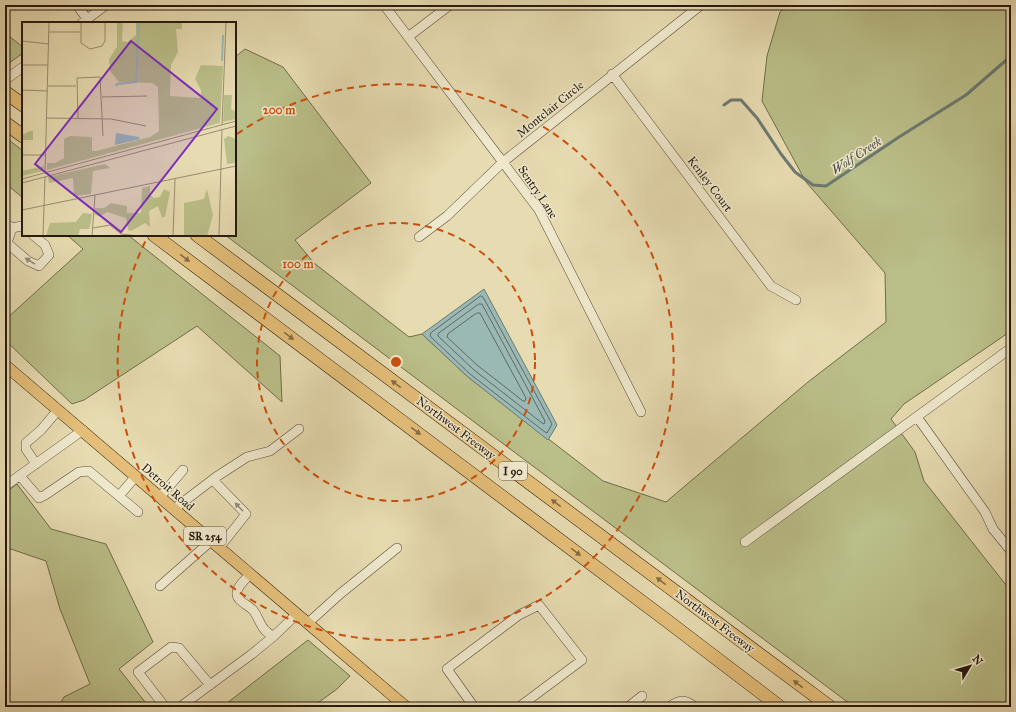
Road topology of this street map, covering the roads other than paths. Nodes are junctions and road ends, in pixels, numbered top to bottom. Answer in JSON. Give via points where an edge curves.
{"nodes":[{"id":1,"x":77,"y":5,"type":"edge"},
{"id":2,"x":106,"y":5,"type":"edge"},
{"id":3,"x":384,"y":5,"type":"edge"},
{"id":4,"x":450,"y":5,"type":"edge"},
{"id":5,"x":701,"y":5,"type":"edge"},
{"id":6,"x":84,"y":21,"type":"edge"},
{"id":7,"x":408,"y":38,"type":"junction"},
{"id":8,"x":22,"y":68,"type":"edge"},
{"id":9,"x":612,"y":74,"type":"junction"},
{"id":10,"x":5,"y":80,"type":"edge"},
{"id":11,"x":5,"y":92,"type":"edge"},
{"id":12,"x":22,"y":105,"type":"edge"},
{"id":13,"x":5,"y":123,"type":"edge"},
{"id":14,"x":22,"y":136,"type":"edge"},
{"id":15,"x":503,"y":162,"type":"junction"},
{"id":16,"x":9,"y":225,"type":"edge"},
{"id":17,"x":22,"y":226,"type":"edge"},
{"id":18,"x":33,"y":236,"type":"edge"},
{"id":19,"x":155,"y":236,"type":"edge"},
{"id":20,"x":198,"y":236,"type":"edge"},
{"id":21,"x":418,"y":237,"type":"dead end"},
{"id":22,"x":796,"y":300,"type":"dead end"},
{"id":23,"x":1011,"y":348,"type":"edge"},
{"id":24,"x":5,"y":364,"type":"edge"},
{"id":25,"x":58,"y":410,"type":"junction"},
{"id":26,"x":641,"y":412,"type":"dead end"},
{"id":27,"x":917,"y":417,"type":"junction"},
{"id":28,"x":299,"y":429,"type":"dead end"},
{"id":29,"x":83,"y":430,"type":"junction"},
{"id":30,"x":36,"y":464,"type":"junction"},
{"id":31,"x":183,"y":470,"type":"dead end"},
{"id":32,"x":20,"y":476,"type":"junction"},
{"id":33,"x":136,"y":476,"type":"junction"},
{"id":34,"x":213,"y":480,"type":"junction"},
{"id":35,"x":5,"y":486,"type":"edge"},
{"id":36,"x":119,"y":496,"type":"junction"},
{"id":37,"x":160,"y":497,"type":"junction"},
{"id":38,"x":174,"y":509,"type":"junction"},
{"id":39,"x":138,"y":512,"type":"dead end"},
{"id":40,"x":745,"y":542,"type":"dead end"},
{"id":41,"x":215,"y":544,"type":"junction"},
{"id":42,"x":397,"y":548,"type":"dead end"},
{"id":43,"x":1011,"y":551,"type":"edge"},
{"id":44,"x":250,"y":574,"type":"junction"},
{"id":45,"x":160,"y":586,"type":"dead end"},
{"id":46,"x":297,"y":614,"type":"junction"},
{"id":47,"x":308,"y":623,"type":"junction"},
{"id":48,"x":274,"y":636,"type":"junction"},
{"id":49,"x":210,"y":685,"type":"junction"},
{"id":50,"x":642,"y":696,"type":"dead end"},
{"id":51,"x":165,"y":707,"type":"edge"},
{"id":52,"x":180,"y":707,"type":"edge"},
{"id":53,"x":406,"y":707,"type":"edge"},
{"id":54,"x":474,"y":707,"type":"edge"},
{"id":55,"x":519,"y":707,"type":"edge"},
{"id":56,"x":628,"y":707,"type":"edge"},
{"id":57,"x":669,"y":707,"type":"edge"},
{"id":58,"x":695,"y":707,"type":"edge"},
{"id":59,"x":780,"y":707,"type":"edge"},
{"id":60,"x":830,"y":707,"type":"edge"}],
"edges":[{"from":1,"to":6,"type":"street"},
{"from":2,"to":6,"type":"street"},
{"from":3,"to":7,"type":"street","name":"Sentry Lane"},
{"from":4,"to":7,"type":"street"},
{"from":5,"to":9,"type":"street","name":"Montclair Circle"},
{"from":7,"to":15,"type":"street","name":"Sentry Lane"},
{"from":8,"to":10,"type":"street"},
{"from":9,"to":15,"type":"street","name":"Montclair Circle"},
{"from":9,"to":22,"type":"street","name":"Kenley Court","via":[[771,286]]},
{"from":11,"to":12,"type":"highway"},
{"from":13,"to":14,"type":"highway"},
{"from":15,"to":21,"type":"street","name":"Montclair Circle","via":[[447,216]]},
{"from":15,"to":26,"type":"street","name":"Sentry Lane","via":[[539,210]]},
{"from":16,"to":17,"type":"street"},
{"from":18,"to":16,"type":"street","one_way":true,"via":[[45,245],[50,255],[39,266],[28,261],[7,243]]},
{"from":19,"to":59,"type":"highway","number":"I 90","one_way":true},
{"from":60,"to":20,"type":"highway","name":"Northwest Freeway","number":"I 90","one_way":true},
{"from":23,"to":27,"type":"street"},
{"from":24,"to":25,"type":"main road","name":"Detroit Road","number":"SR 254"},
{"from":25,"to":29,"type":"main road","name":"Detroit Road","number":"SR 254"},
{"from":25,"to":30,"type":"street","via":[[26,444],[26,449]]},
{"from":27,"to":40,"type":"street"},
{"from":27,"to":43,"type":"street","via":[[985,512],[993,529]]},
{"from":28,"to":34,"type":"street","via":[[270,451],[247,456]]},
{"from":29,"to":30,"type":"street"},
{"from":29,"to":33,"type":"main road","name":"Detroit Road","number":"SR 254"},
{"from":30,"to":32,"type":"street"},
{"from":31,"to":37,"type":"street"},
{"from":32,"to":35,"type":"street"},
{"from":32,"to":36,"type":"street","via":[[39,498],[79,472],[89,471]]},
{"from":33,"to":36,"type":"street"},
{"from":33,"to":37,"type":"main road","name":"Detroit Road","number":"SR 254"},
{"from":34,"to":38,"type":"street"},
{"from":41,"to":34,"type":"street","one_way":true,"via":[[246,514]]},
{"from":36,"to":39,"type":"street"},
{"from":37,"to":38,"type":"main road","name":"Detroit Road","number":"SR 254"},
{"from":38,"to":41,"type":"main road","name":"Detroit Road","number":"SR 254"},
{"from":41,"to":44,"type":"main road","name":"Detroit Road","number":"SR 254"},
{"from":41,"to":45,"type":"street"},
{"from":42,"to":47,"type":"street"},
{"from":44,"to":46,"type":"main road","name":"Detroit Road","number":"SR 254"},
{"from":44,"to":48,"type":"street","via":[[238,587],[237,593],[240,600],[254,611],[268,634]]},
{"from":46,"to":47,"type":"main road","name":"Detroit Road","number":"SR 254"},
{"from":46,"to":48,"type":"street"},
{"from":47,"to":53,"type":"main road","name":"Detroit Road","number":"SR 254"},
{"from":48,"to":49,"type":"street"},
{"from":49,"to":51,"type":"street","via":[[179,648],[171,647],[138,672]]},
{"from":49,"to":52,"type":"street"},
{"from":50,"to":56,"type":"street"},
{"from":54,"to":55,"type":"street","via":[[447,669],[518,615],[539,605],[582,660]]},
{"from":57,"to":58,"type":"street","via":[[682,700]]}]}
